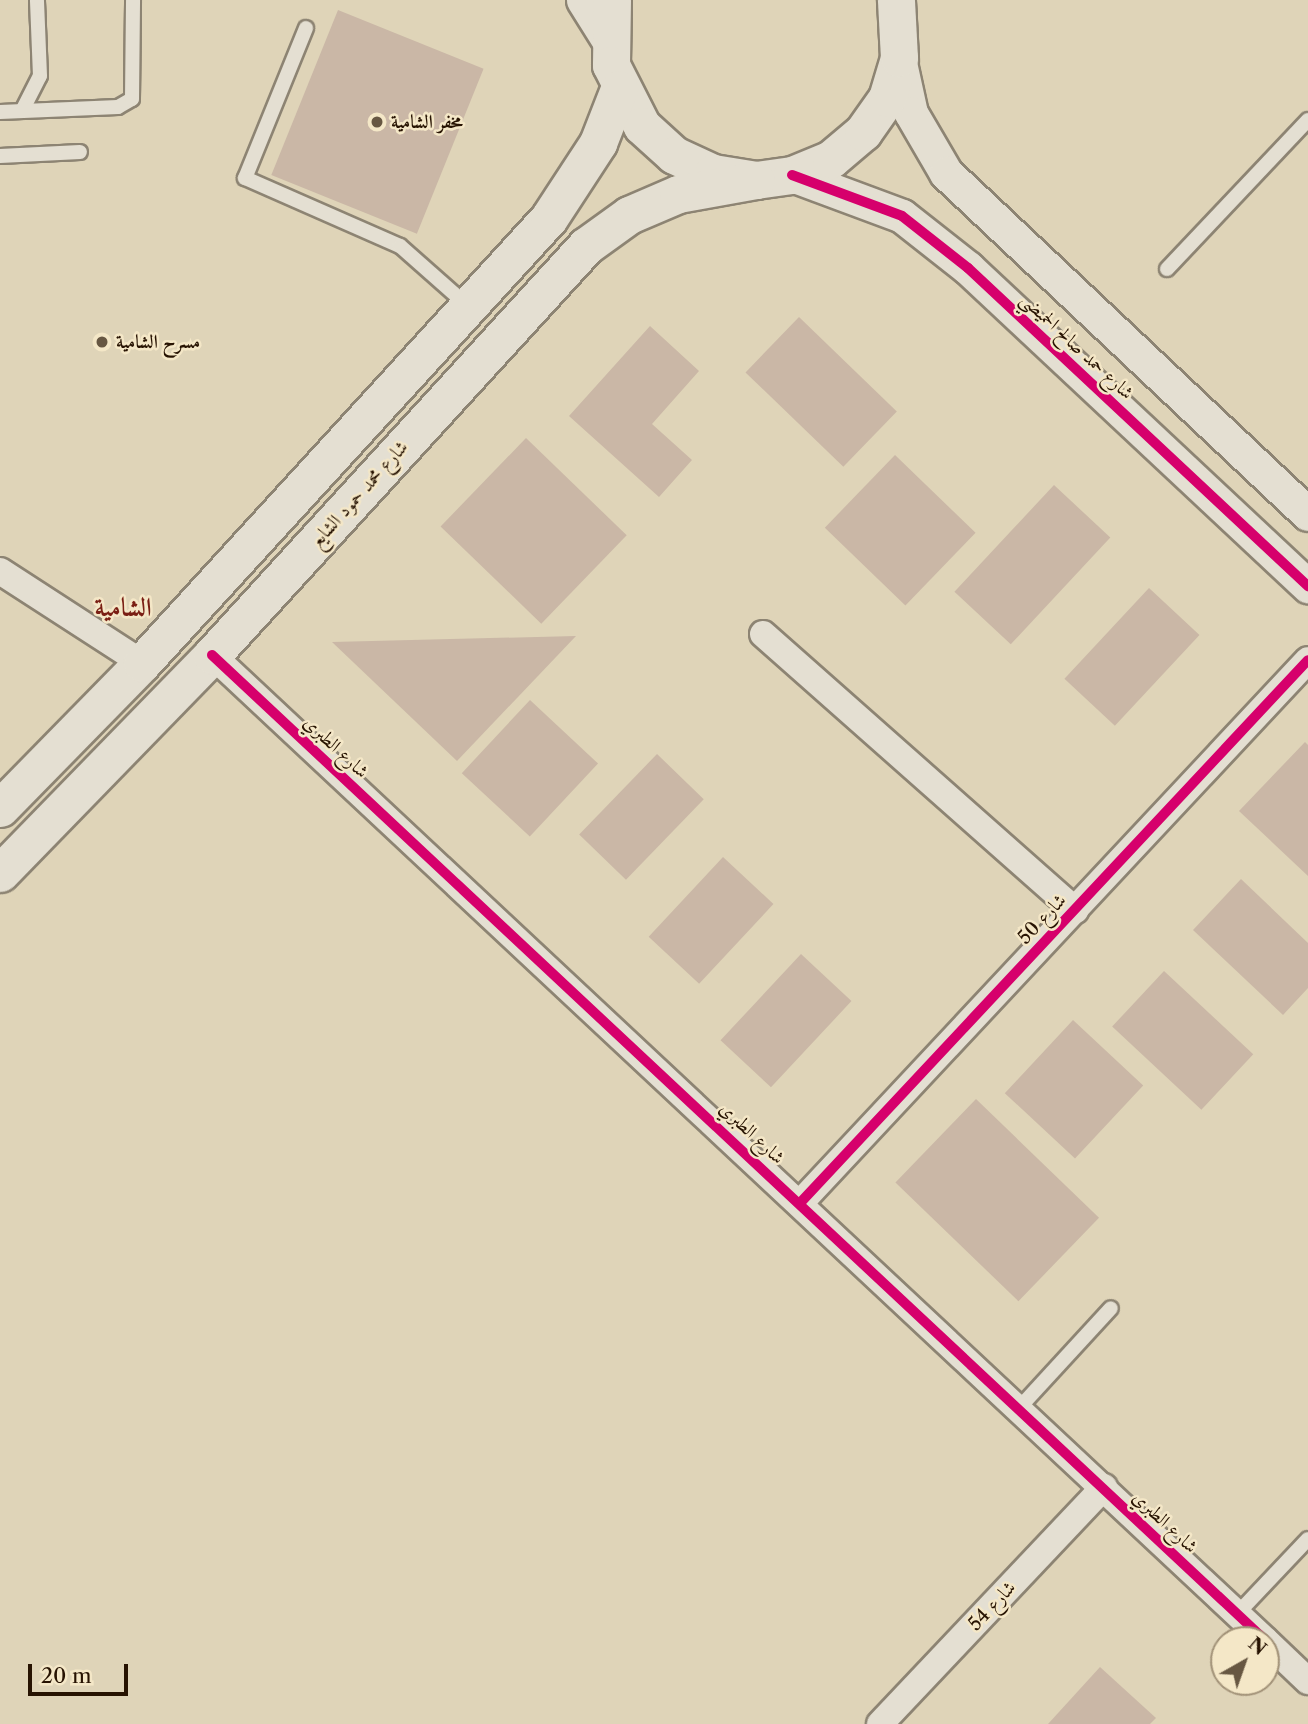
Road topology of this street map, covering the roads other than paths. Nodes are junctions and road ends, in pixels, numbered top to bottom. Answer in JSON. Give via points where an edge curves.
{"nodes":[{"id":1,"x":37,"y":0,"type":"edge"},
{"id":2,"x":134,"y":0,"type":"edge"},
{"id":3,"x":583,"y":0,"type":"edge"},
{"id":4,"x":612,"y":0,"type":"edge"},
{"id":5,"x":896,"y":0,"type":"edge"},
{"id":6,"x":306,"y":28,"type":"dead end"},
{"id":7,"x":608,"y":40,"type":"junction"},
{"id":8,"x":900,"y":58,"type":"junction"},
{"id":9,"x":619,"y":89,"type":"junction"},
{"id":10,"x":22,"y":111,"type":"junction"},
{"id":11,"x":0,"y":112,"type":"edge"},
{"id":12,"x":1308,"y":120,"type":"edge"},
{"id":13,"x":80,"y":152,"type":"dead end"},
{"id":14,"x":0,"y":156,"type":"edge"},
{"id":15,"x":792,"y":175,"type":"junction"},
{"id":16,"x":756,"y":180,"type":"junction"},
{"id":17,"x":1167,"y":270,"type":"dead end"},
{"id":18,"x":468,"y":306,"type":"junction"},
{"id":19,"x":1308,"y":514,"type":"edge"},
{"id":20,"x":0,"y":571,"type":"edge"},
{"id":21,"x":1308,"y":586,"type":"edge"},
{"id":22,"x":763,"y":634,"type":"dead end"},
{"id":23,"x":212,"y":655,"type":"junction"},
{"id":24,"x":1308,"y":660,"type":"edge"},
{"id":25,"x":142,"y":663,"type":"junction"},
{"id":26,"x":0,"y":808,"type":"edge"},
{"id":27,"x":0,"y":873,"type":"edge"},
{"id":28,"x":1074,"y":909,"type":"junction"},
{"id":29,"x":801,"y":1202,"type":"junction"},
{"id":30,"x":1111,"y":1308,"type":"dead end"},
{"id":31,"x":1020,"y":1407,"type":"junction"},
{"id":32,"x":1104,"y":1487,"type":"junction"},
{"id":33,"x":1308,"y":1539,"type":"edge"},
{"id":34,"x":1237,"y":1614,"type":"junction"},
{"id":35,"x":1249,"y":1626,"type":"edge"},
{"id":36,"x":1280,"y":1655,"type":"edge"},
{"id":37,"x":1308,"y":1681,"type":"edge"},
{"id":38,"x":880,"y":1724,"type":"edge"}],
"edges":[{"from":1,"to":10,"type":"lane","via":[[40,76]]},
{"from":2,"to":10,"type":"lane","via":[[132,99],[118,107]]},
{"from":3,"to":7,"type":"street"},
{"from":4,"to":7,"type":"main road"},
{"from":5,"to":8,"type":"main road"},
{"from":6,"to":18,"type":"lane","via":[[245,178],[400,246]]},
{"from":7,"to":9,"type":"main road"},
{"from":8,"to":15,"type":"main road","via":[[887,98],[863,132],[831,159]]},
{"from":8,"to":19,"type":"street","name":"شارع حمد صالح الحميضي","via":[[911,113],[946,173]]},
{"from":9,"to":16,"type":"main road","via":[[642,126],[674,155],[713,173]]},
{"from":9,"to":18,"type":"main road","via":[[576,183]]},
{"from":10,"to":11,"type":"lane"},
{"from":12,"to":17,"type":"lane"},
{"from":13,"to":14,"type":"lane"},
{"from":15,"to":16,"type":"main road"},
{"from":15,"to":21,"type":"street","name":"شارع حمد صالح الحميضي","via":[[902,216],[968,268]]},
{"from":16,"to":23,"type":"main road","name":"شارع محمد حمود الشايع","via":[[678,194],[629,215],[586,246]]},
{"from":18,"to":25,"type":"main road"},
{"from":20,"to":25,"type":"street"},
{"from":22,"to":28,"type":"street","name":"شارع 50"},
{"from":23,"to":27,"type":"main road","name":"شارع محمد حمود الشايع"},
{"from":23,"to":29,"type":"street","name":"شارع الطبري"},
{"from":24,"to":28,"type":"street","name":"شارع 50"},
{"from":25,"to":26,"type":"main road"},
{"from":28,"to":29,"type":"street","name":"شارع 50"},
{"from":29,"to":31,"type":"street","name":"شارع الطبري"},
{"from":30,"to":31,"type":"lane"},
{"from":31,"to":32,"type":"street","name":"شارع الطبري"},
{"from":32,"to":34,"type":"street","name":"شارع الطبري"},
{"from":32,"to":38,"type":"street","name":"شارع 54"},
{"from":33,"to":34,"type":"lane"},
{"from":34,"to":35,"type":"street","name":"شارع الطبري"},
{"from":36,"to":37,"type":"street","name":"شارع الطبري"}]}
